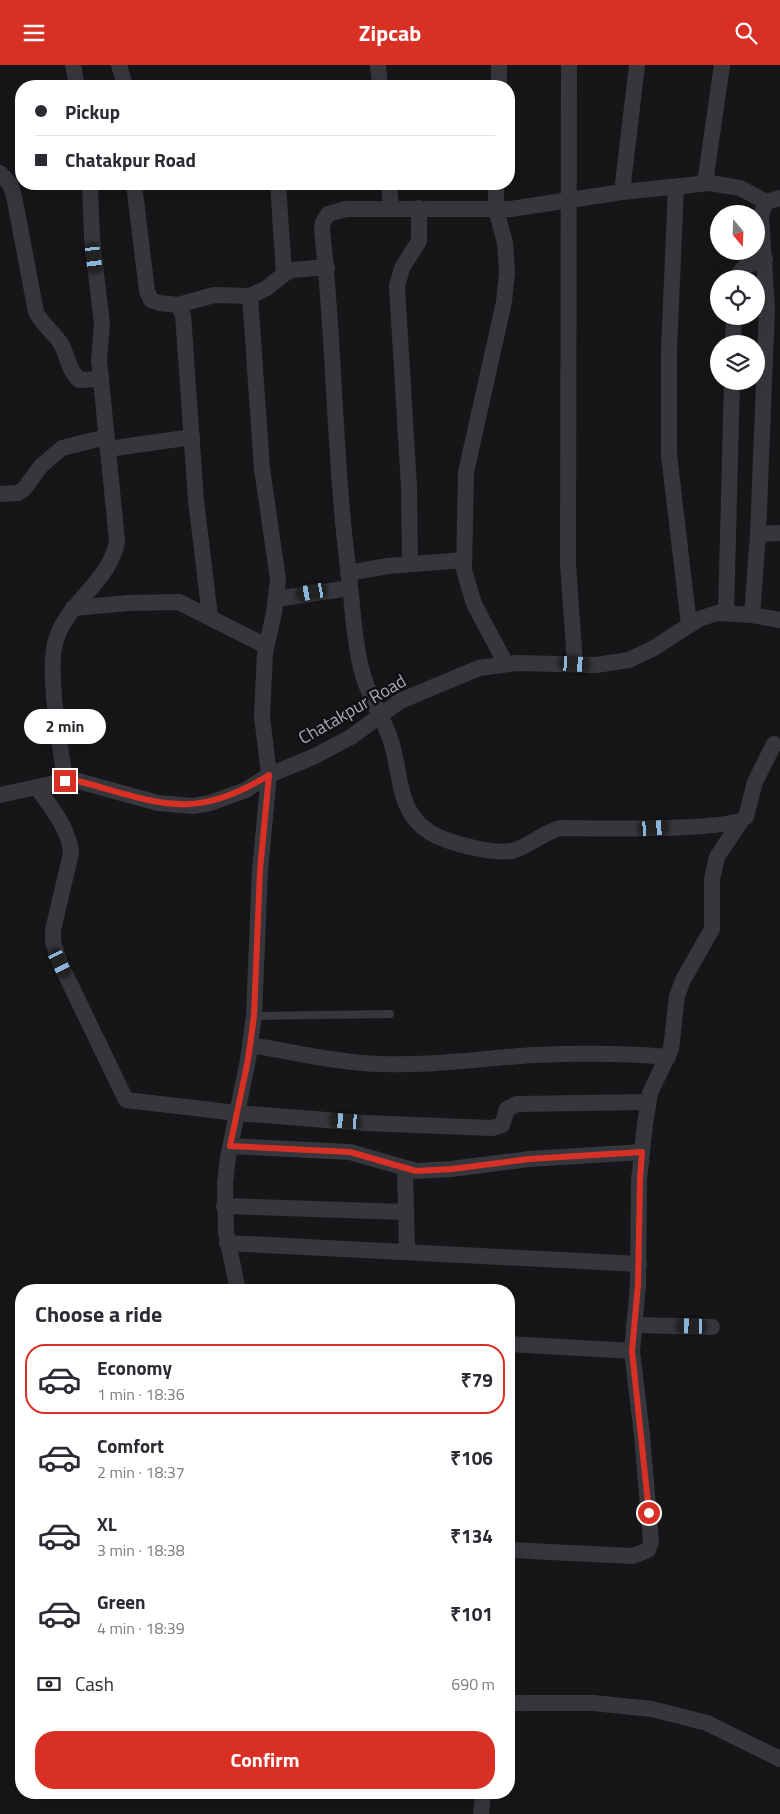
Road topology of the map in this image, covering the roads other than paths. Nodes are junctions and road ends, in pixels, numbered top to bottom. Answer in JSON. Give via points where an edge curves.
{"nodes":[{"id":1,"x":73,"y":65,"type":"edge"},
{"id":2,"x":119,"y":65,"type":"edge"},
{"id":3,"x":378,"y":65,"type":"edge"},
{"id":4,"x":499,"y":65,"type":"edge"},
{"id":5,"x":568,"y":65,"type":"edge"},
{"id":6,"x":636,"y":65,"type":"edge"},
{"id":7,"x":722,"y":65,"type":"edge"},
{"id":8,"x":76,"y":80,"type":"edge"},
{"id":9,"x":123,"y":80,"type":"edge"},
{"id":10,"x":379,"y":80,"type":"edge"},
{"id":11,"x":499,"y":80,"type":"edge"},
{"id":12,"x":0,"y":173,"type":"edge"},
{"id":13,"x":705,"y":183,"type":"junction"},
{"id":14,"x":676,"y":187,"type":"junction"},
{"id":15,"x":90,"y":190,"type":"edge"},
{"id":16,"x":135,"y":190,"type":"edge"},
{"id":17,"x":278,"y":190,"type":"edge"},
{"id":18,"x":389,"y":190,"type":"edge"},
{"id":19,"x":496,"y":190,"type":"edge"},
{"id":20,"x":622,"y":192,"type":"junction"},
{"id":21,"x":570,"y":200,"type":"junction"},
{"id":22,"x":773,"y":200,"type":"edge"},
{"id":23,"x":391,"y":209,"type":"junction"},
{"id":24,"x":419,"y":209,"type":"junction"},
{"id":25,"x":496,"y":210,"type":"junction"},
{"id":26,"x":765,"y":210,"type":"edge"},
{"id":27,"x":765,"y":259,"type":"edge"},
{"id":28,"x":762,"y":260,"type":"edge"},
{"id":29,"x":326,"y":267,"type":"junction"},
{"id":30,"x":740,"y":270,"type":"edge"},
{"id":31,"x":284,"y":274,"type":"junction"},
{"id":32,"x":250,"y":296,"type":"junction"},
{"id":33,"x":178,"y":305,"type":"junction"},
{"id":34,"x":101,"y":379,"type":"junction"},
{"id":35,"x":732,"y":390,"type":"edge"},
{"id":36,"x":192,"y":437,"type":"junction"},
{"id":37,"x":107,"y":443,"type":"junction"},
{"id":38,"x":0,"y":494,"type":"edge"},
{"id":39,"x":780,"y":533,"type":"edge"},
{"id":40,"x":758,"y":534,"type":"junction"},
{"id":41,"x":464,"y":560,"type":"junction"},
{"id":42,"x":410,"y":565,"type":"junction"},
{"id":43,"x":349,"y":581,"type":"junction"},
{"id":44,"x":276,"y":599,"type":"junction"},
{"id":45,"x":73,"y":608,"type":"junction"},
{"id":46,"x":726,"y":613,"type":"junction"},
{"id":47,"x":752,"y":615,"type":"junction"},
{"id":48,"x":210,"y":617,"type":"junction"},
{"id":49,"x":780,"y":620,"type":"edge"},
{"id":50,"x":689,"y":625,"type":"junction"},
{"id":51,"x":266,"y":646,"type":"junction"},
{"id":52,"x":506,"y":664,"type":"junction"},
{"id":53,"x":575,"y":664,"type":"junction"},
{"id":54,"x":379,"y":717,"type":"junction"},
{"id":55,"x":774,"y":744,"type":"dead end"},
{"id":56,"x":269,"y":775,"type":"junction"},
{"id":57,"x":65,"y":781,"type":"junction"},
{"id":58,"x":38,"y":787,"type":"junction"},
{"id":59,"x":0,"y":795,"type":"edge"},
{"id":60,"x":741,"y":821,"type":"junction"},
{"id":61,"x":390,"y":1014,"type":"dead end"},
{"id":62,"x":254,"y":1016,"type":"junction"},
{"id":63,"x":250,"y":1045,"type":"junction"},
{"id":64,"x":668,"y":1057,"type":"junction"},
{"id":65,"x":648,"y":1102,"type":"junction"},
{"id":66,"x":237,"y":1113,"type":"junction"},
{"id":67,"x":230,"y":1146,"type":"junction"},
{"id":68,"x":642,"y":1152,"type":"junction"},
{"id":69,"x":405,"y":1169,"type":"junction"},
{"id":70,"x":224,"y":1206,"type":"junction"},
{"id":71,"x":406,"y":1213,"type":"junction"},
{"id":72,"x":227,"y":1243,"type":"junction"},
{"id":73,"x":407,"y":1251,"type":"junction"},
{"id":74,"x":639,"y":1265,"type":"junction"},
{"id":75,"x":237,"y":1284,"type":"edge"},
{"id":76,"x":634,"y":1325,"type":"junction"},
{"id":77,"x":712,"y":1327,"type":"dead end"},
{"id":78,"x":515,"y":1344,"type":"edge"},
{"id":79,"x":632,"y":1351,"type":"junction"},
{"id":80,"x":515,"y":1549,"type":"edge"},
{"id":81,"x":515,"y":1703,"type":"edge"},
{"id":82,"x":780,"y":1759,"type":"edge"},
{"id":83,"x":482,"y":1799,"type":"edge"},
{"id":84,"x":481,"y":1814,"type":"edge"}],
"edges":[{"from":1,"to":8,"type":"street"},
{"from":2,"to":9,"type":"street"},
{"from":3,"to":10,"type":"street"},
{"from":4,"to":11,"type":"street"},
{"from":5,"to":21,"type":"street"},
{"from":6,"to":20,"type":"street"},
{"from":7,"to":13,"type":"street"},
{"from":12,"to":34,"type":"street","via":[[10,184],[14,195],[40,321],[60,343],[73,374],[79,380]]},
{"from":13,"to":14,"type":"street"},
{"from":13,"to":22,"type":"street","via":[[729,184]]},
{"from":14,"to":20,"type":"street"},
{"from":14,"to":50,"type":"street","via":[[669,350],[669,455]]},
{"from":15,"to":34,"type":"street","via":[[92,239],[102,324]]},
{"from":16,"to":33,"type":"street","via":[[151,300]]},
{"from":17,"to":31,"type":"street"},
{"from":18,"to":23,"type":"street"},
{"from":19,"to":25,"type":"street"},
{"from":20,"to":21,"type":"street"},
{"from":21,"to":25,"type":"street"},
{"from":21,"to":53,"type":"street","via":[[568,565]]},
{"from":22,"to":26,"type":"street"},
{"from":23,"to":24,"type":"street"},
{"from":23,"to":29,"type":"street","via":[[346,209],[328,214],[322,230]]},
{"from":24,"to":25,"type":"street"},
{"from":24,"to":42,"type":"street","via":[[419,241],[402,268],[397,286],[409,487]]},
{"from":25,"to":41,"type":"street","via":[[505,243],[507,272],[504,302],[466,472]]},
{"from":27,"to":40,"type":"street","via":[[767,308]]},
{"from":28,"to":30,"type":"street"},
{"from":29,"to":31,"type":"street"},
{"from":29,"to":43,"type":"street","via":[[341,515]]},
{"from":31,"to":32,"type":"street"},
{"from":32,"to":33,"type":"street","via":[[214,295]]},
{"from":32,"to":44,"type":"street","via":[[262,469],[278,579]]},
{"from":33,"to":36,"type":"street","via":[[184,323]]},
{"from":34,"to":37,"type":"street"},
{"from":35,"to":46,"type":"street"},
{"from":36,"to":37,"type":"street"},
{"from":36,"to":48,"type":"street"},
{"from":37,"to":38,"type":"street","via":[[62,448],[41,466],[24,489],[18,493]]},
{"from":37,"to":45,"type":"street","via":[[117,541],[104,572]]},
{"from":39,"to":40,"type":"street"},
{"from":40,"to":47,"type":"street"},
{"from":41,"to":42,"type":"street"},
{"from":41,"to":52,"type":"street","via":[[474,603]]},
{"from":42,"to":43,"type":"street","via":[[373,568]]},
{"from":43,"to":44,"type":"street"},
{"from":43,"to":54,"type":"street","via":[[362,673]]},
{"from":44,"to":51,"type":"street"},
{"from":45,"to":48,"type":"street","via":[[179,602]]},
{"from":45,"to":57,"type":"street","via":[[57,636],[53,652]]},
{"from":46,"to":47,"type":"street","name":"Chatakpur Road"},
{"from":46,"to":50,"type":"street","name":"Chatakpur Road","via":[[708,615]]},
{"from":47,"to":49,"type":"street","name":"Chatakpur Road"},
{"from":48,"to":51,"type":"street"},
{"from":50,"to":53,"type":"street","name":"Chatakpur Road","via":[[629,660],[596,665]]},
{"from":51,"to":56,"type":"street","via":[[262,717]]},
{"from":52,"to":53,"type":"street","name":"Chatakpur Road"},
{"from":52,"to":54,"type":"street","name":"Chatakpur Road","via":[[479,668],[400,701]]},
{"from":54,"to":56,"type":"street","name":"Chatakpur Road","via":[[351,737]]},
{"from":54,"to":60,"type":"street","via":[[390,738],[399,787],[407,808],[430,833],[456,843],[500,852],[514,851],[550,831],[560,829],[654,828]]},
{"from":55,"to":60,"type":"street"},
{"from":56,"to":57,"type":"street","name":"Chatakpur Road","via":[[246,790],[193,806],[158,803],[78,781]]},
{"from":56,"to":62,"type":"street","via":[[260,870]]},
{"from":57,"to":58,"type":"street","name":"Chatakpur Road"},
{"from":58,"to":59,"type":"street","name":"Chatakpur Road"},
{"from":58,"to":66,"type":"street","via":[[70,841],[71,853],[53,942],[126,1100]]},
{"from":60,"to":64,"type":"street","via":[[716,857],[712,879],[712,929],[677,996]]},
{"from":61,"to":62,"type":"lane"},
{"from":62,"to":63,"type":"street"},
{"from":63,"to":64,"type":"street","via":[[382,1064],[592,1053]]},
{"from":63,"to":66,"type":"street"},
{"from":64,"to":65,"type":"street","via":[[653,1083]]},
{"from":65,"to":66,"type":"street","via":[[517,1104],[507,1109],[502,1125],[492,1128]]},
{"from":65,"to":68,"type":"street"},
{"from":66,"to":67,"type":"street"},
{"from":67,"to":69,"type":"street","via":[[350,1152]]},
{"from":67,"to":70,"type":"street"},
{"from":68,"to":69,"type":"street","via":[[529,1159],[452,1169]]},
{"from":68,"to":74,"type":"street"},
{"from":69,"to":71,"type":"street"},
{"from":70,"to":71,"type":"street"},
{"from":70,"to":72,"type":"street"},
{"from":71,"to":73,"type":"street"},
{"from":72,"to":73,"type":"street"},
{"from":72,"to":75,"type":"street"},
{"from":73,"to":74,"type":"street"},
{"from":74,"to":76,"type":"street"},
{"from":76,"to":77,"type":"street"},
{"from":76,"to":79,"type":"street"},
{"from":78,"to":79,"type":"street"},
{"from":79,"to":80,"type":"street","via":[[651,1533],[648,1550],[634,1556]]},
{"from":81,"to":82,"type":"street","via":[[593,1703],[652,1709],[707,1723]]},
{"from":83,"to":84,"type":"street"}]}
